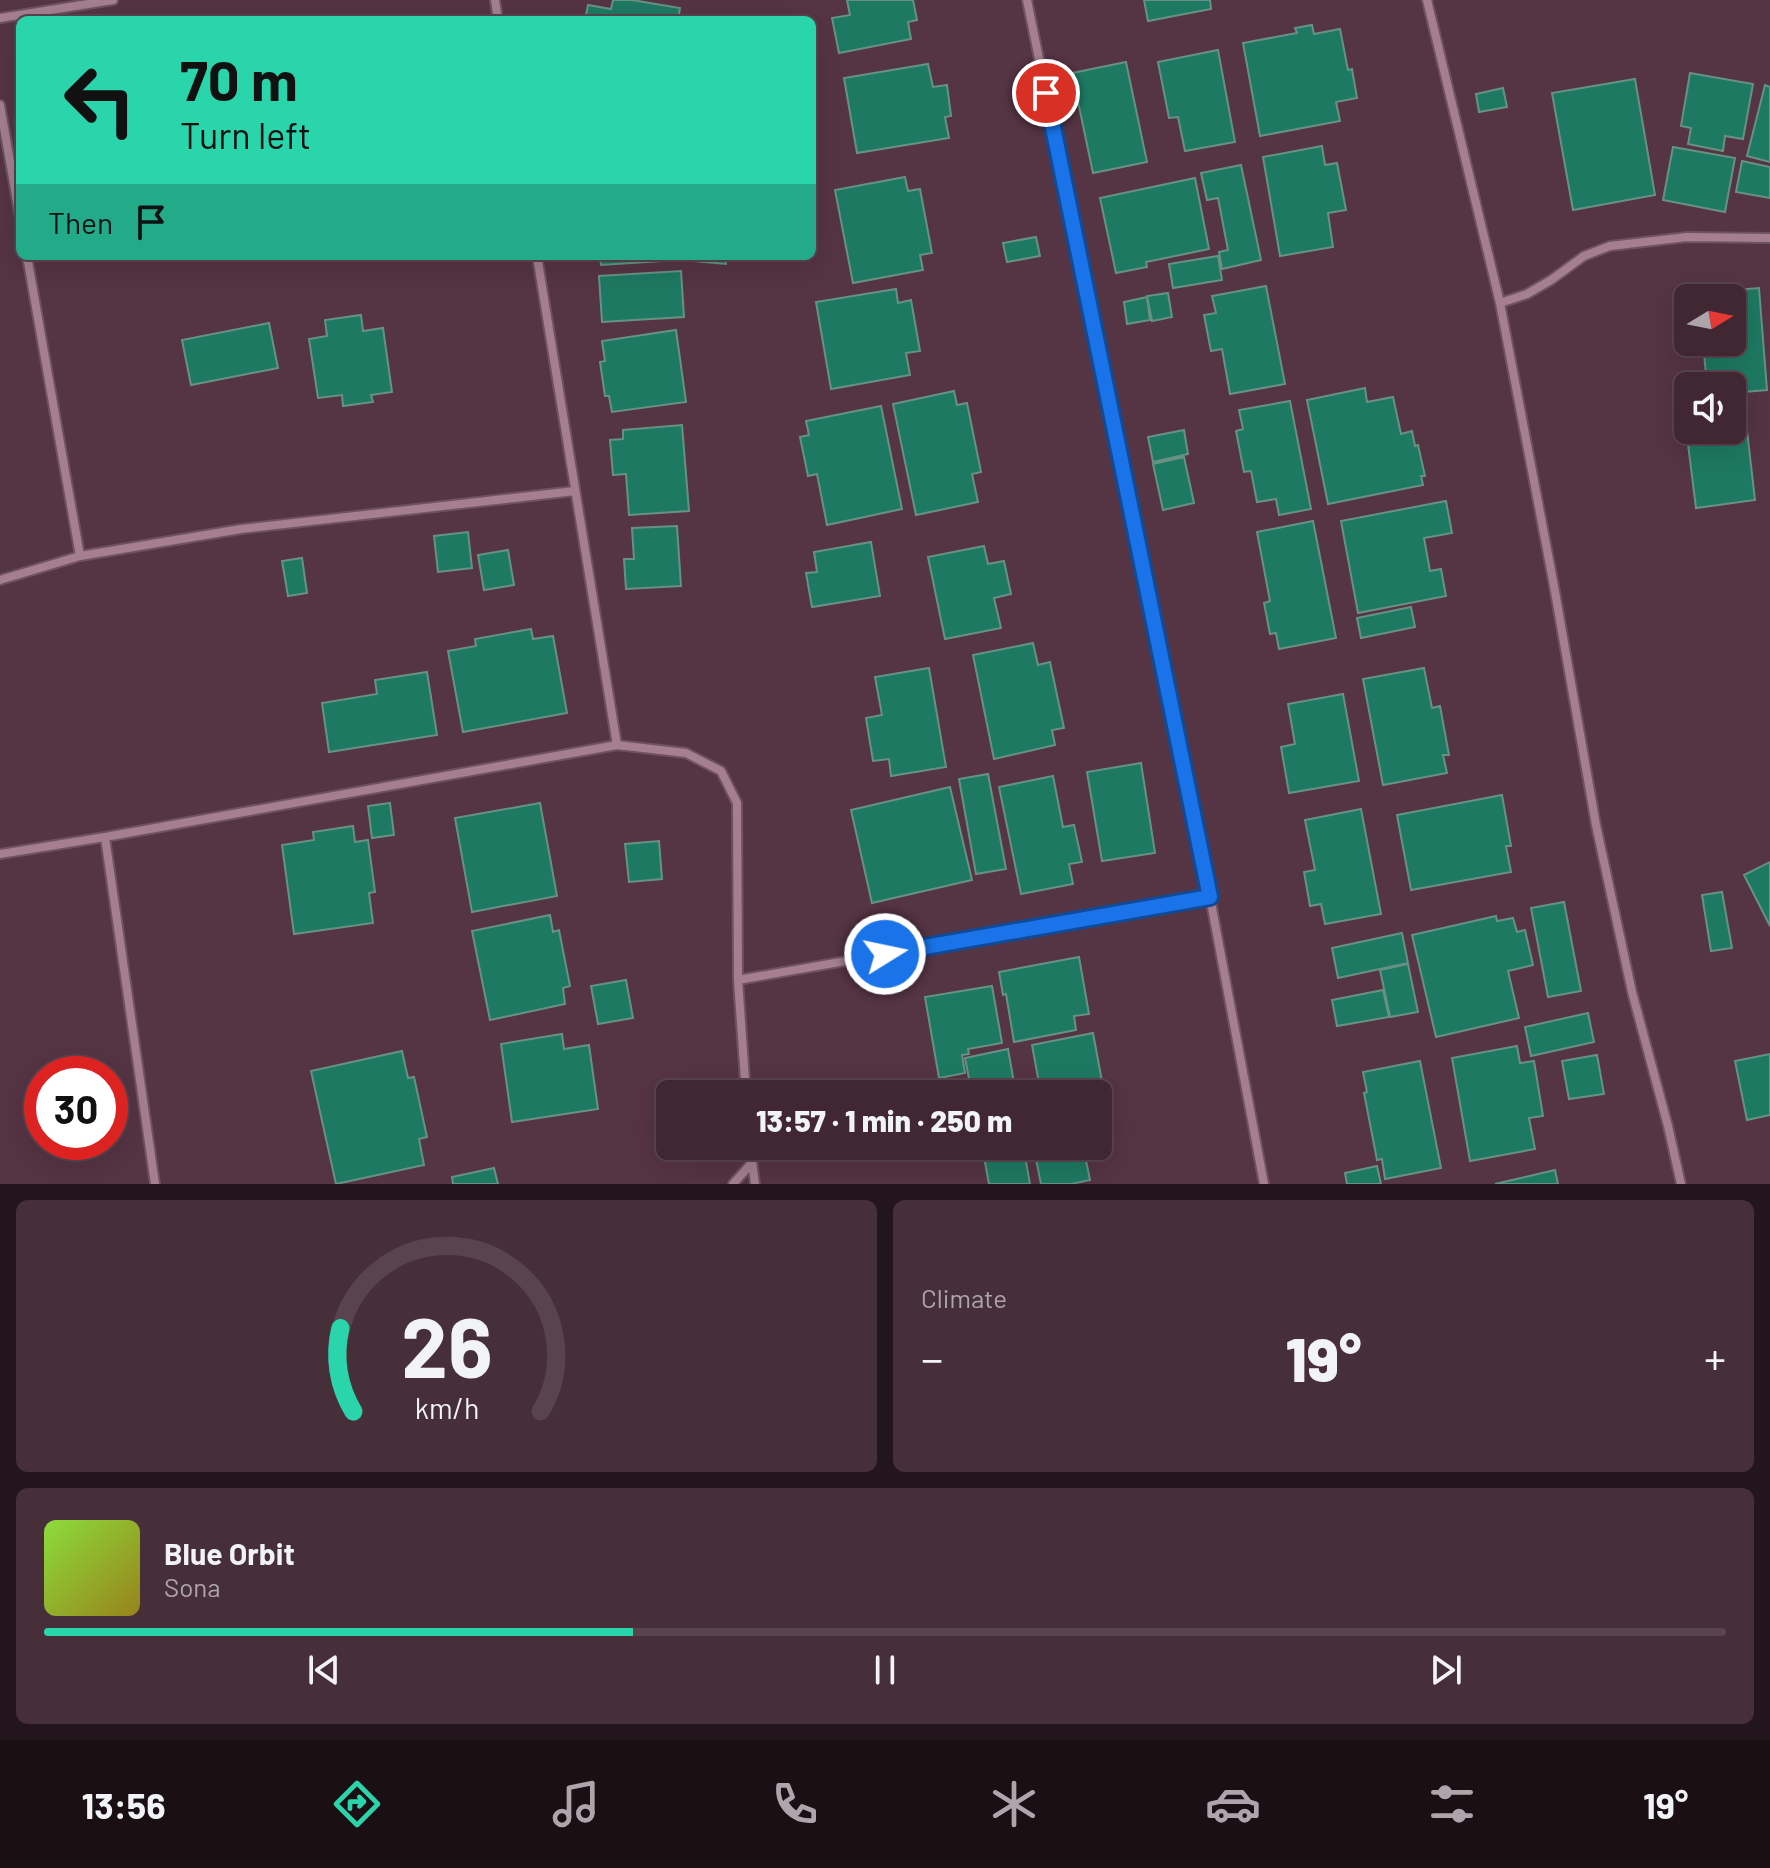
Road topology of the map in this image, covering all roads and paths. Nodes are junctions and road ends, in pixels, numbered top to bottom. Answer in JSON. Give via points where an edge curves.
{"nodes":[{"id":1,"x":110,"y":0,"type":"edge"},
{"id":2,"x":1027,"y":0,"type":"edge"},
{"id":3,"x":1427,"y":0,"type":"edge"},
{"id":4,"x":0,"y":18,"type":"edge"},
{"id":5,"x":0,"y":105,"type":"edge"},
{"id":6,"x":16,"y":195,"type":"edge"},
{"id":7,"x":1770,"y":238,"type":"edge"},
{"id":8,"x":28,"y":260,"type":"edge"},
{"id":9,"x":538,"y":260,"type":"edge"},
{"id":10,"x":1500,"y":303,"type":"junction"},
{"id":11,"x":575,"y":491,"type":"junction"},
{"id":12,"x":80,"y":556,"type":"junction"},
{"id":13,"x":0,"y":580,"type":"edge"},
{"id":14,"x":617,"y":745,"type":"junction"},
{"id":15,"x":105,"y":837,"type":"junction"},
{"id":16,"x":0,"y":854,"type":"edge"},
{"id":17,"x":1210,"y":897,"type":"junction"},
{"id":18,"x":738,"y":980,"type":"junction"},
{"id":19,"x":745,"y":1080,"type":"edge"},
{"id":20,"x":751,"y":1160,"type":"edge"},
{"id":21,"x":751,"y":1164,"type":"junction"},
{"id":22,"x":155,"y":1184,"type":"edge"},
{"id":23,"x":733,"y":1184,"type":"edge"},
{"id":24,"x":755,"y":1184,"type":"edge"},
{"id":25,"x":1264,"y":1184,"type":"edge"},
{"id":26,"x":1681,"y":1184,"type":"edge"}],
"edges":[{"from":1,"to":4,"type":"street"},
{"from":2,"to":17,"type":"street"},
{"from":3,"to":10,"type":"street"},
{"from":5,"to":6,"type":"street"},
{"from":7,"to":10,"type":"street","via":[[1687,237],[1610,246],[1584,256],[1527,294]]},
{"from":8,"to":12,"type":"street"},
{"from":9,"to":11,"type":"street"},
{"from":10,"to":26,"type":"street","via":[[1596,825]]},
{"from":11,"to":12,"type":"street","via":[[241,529]]},
{"from":11,"to":14,"type":"street"},
{"from":12,"to":13,"type":"street"},
{"from":14,"to":15,"type":"street"},
{"from":14,"to":18,"type":"street","via":[[686,753],[721,771],[737,803]]},
{"from":15,"to":16,"type":"street"},
{"from":15,"to":22,"type":"street"},
{"from":17,"to":18,"type":"street"},
{"from":17,"to":25,"type":"street"},
{"from":18,"to":19,"type":"street"},
{"from":20,"to":21,"type":"street"},
{"from":21,"to":23,"type":"street"},
{"from":21,"to":24,"type":"street"}]}
